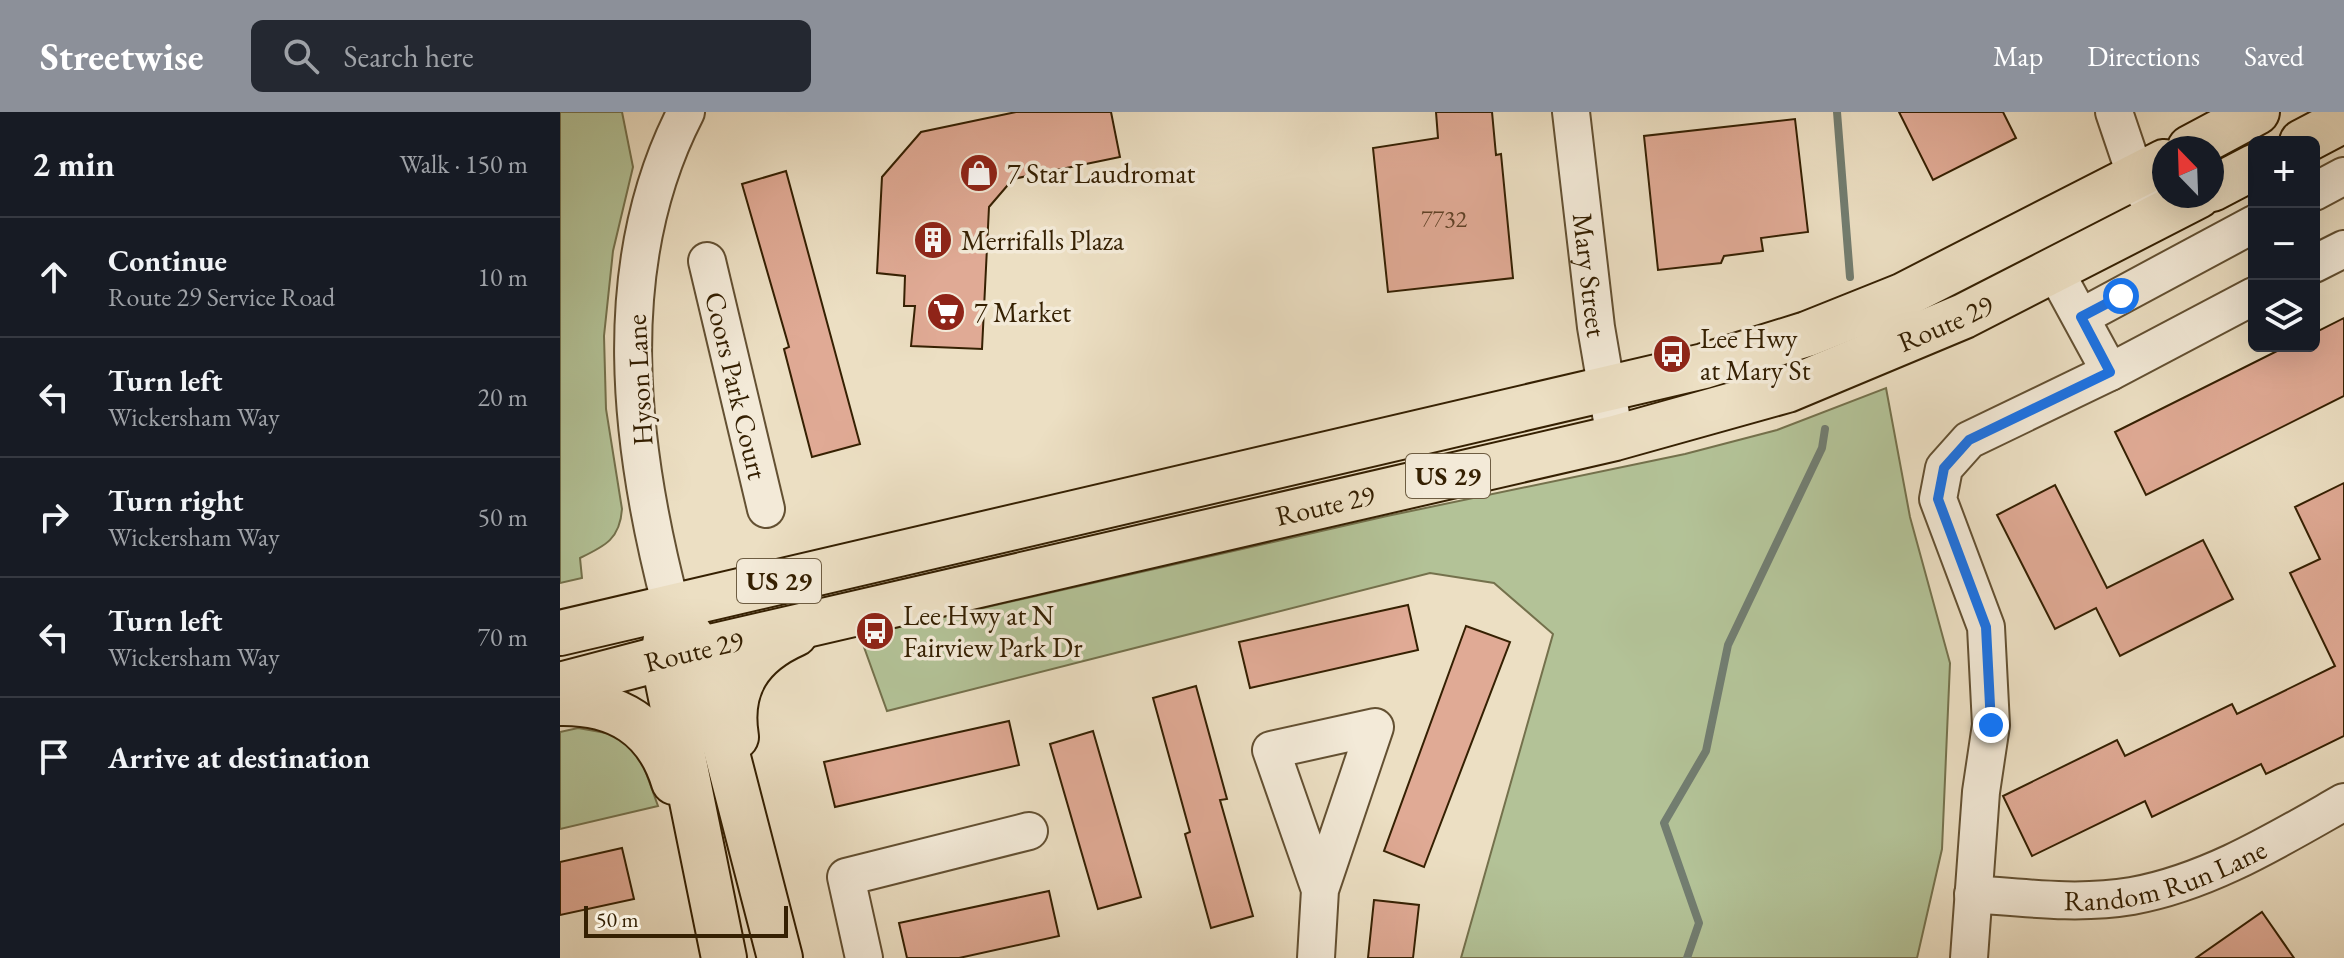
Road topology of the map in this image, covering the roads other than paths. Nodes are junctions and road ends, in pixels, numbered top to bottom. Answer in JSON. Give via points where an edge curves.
{"nodes":[{"id":1,"x":686,"y":112,"type":"edge"},
{"id":2,"x":1571,"y":112,"type":"edge"},
{"id":3,"x":2114,"y":112,"type":"edge"},
{"id":4,"x":2257,"y":112,"type":"edge"},
{"id":5,"x":2344,"y":120,"type":"edge"},
{"id":6,"x":2212,"y":136,"type":"edge"},
{"id":7,"x":2313,"y":136,"type":"edge"},
{"id":8,"x":2150,"y":169,"type":"edge"},
{"id":9,"x":2248,"y":170,"type":"edge"},
{"id":10,"x":2344,"y":176,"type":"edge"},
{"id":11,"x":2224,"y":183,"type":"edge"},
{"id":12,"x":2320,"y":189,"type":"edge"},
{"id":13,"x":2175,"y":208,"type":"edge"},
{"id":14,"x":2158,"y":217,"type":"junction"},
{"id":15,"x":2248,"y":227,"type":"edge"},
{"id":16,"x":2344,"y":249,"type":"edge"},
{"id":17,"x":707,"y":261,"type":"dead end"},
{"id":18,"x":2320,"y":261,"type":"edge"},
{"id":19,"x":2055,"y":271,"type":"junction"},
{"id":20,"x":2248,"y":299,"type":"edge"},
{"id":21,"x":2081,"y":317,"type":"junction"},
{"id":22,"x":2110,"y":372,"type":"junction"},
{"id":23,"x":1607,"y":391,"type":"junction"},
{"id":24,"x":1615,"y":438,"type":"junction"},
{"id":25,"x":766,"y":509,"type":"dead end"},
{"id":26,"x":671,"y":606,"type":"junction"},
{"id":27,"x":829,"y":619,"type":"junction"},
{"id":28,"x":560,"y":633,"type":"edge"},
{"id":29,"x":682,"y":654,"type":"junction"},
{"id":30,"x":560,"y":685,"type":"edge"},
{"id":31,"x":560,"y":703,"type":"edge"},
{"id":32,"x":2344,"y":802,"type":"edge"},
{"id":33,"x":1029,"y":831,"type":"dead end"},
{"id":34,"x":1320,"y":890,"type":"dead end"},
{"id":35,"x":1973,"y":894,"type":"junction"},
{"id":36,"x":766,"y":896,"type":"junction"},
{"id":37,"x":713,"y":906,"type":"junction"},
{"id":38,"x":724,"y":958,"type":"edge"},
{"id":39,"x":780,"y":958,"type":"edge"},
{"id":40,"x":864,"y":958,"type":"edge"},
{"id":41,"x":1316,"y":958,"type":"edge"},
{"id":42,"x":1969,"y":958,"type":"edge"}],
"edges":[{"from":1,"to":26,"type":"street","name":"Hyson Lane","via":[[652,190],[636,269],[631,353],[652,534]]},
{"from":2,"to":23,"type":"street","name":"Mary Street"},
{"from":3,"to":8,"type":"street"},
{"from":4,"to":6,"type":"main road"},
{"from":5,"to":7,"type":"main road"},
{"from":8,"to":14,"type":"street"},
{"from":8,"to":23,"type":"main road","name":"Route 29","number":"US 29","via":[[1902,296],[1807,334]]},
{"from":9,"to":11,"type":"main road"},
{"from":10,"to":12,"type":"street"},
{"from":13,"to":14,"type":"main road","name":"Route 29","number":"US 29"},
{"from":14,"to":19,"type":"main road","name":"Route 29","number":"US 29"},
{"from":15,"to":21,"type":"street"},
{"from":16,"to":18,"type":"street"},
{"from":17,"to":25,"type":"street","name":"Coors Park Court"},
{"from":19,"to":21,"type":"street"},
{"from":19,"to":24,"type":"main road","name":"Route 29","number":"US 29","via":[[1952,322],[1787,390]]},
{"from":20,"to":22,"type":"street"},
{"from":21,"to":22,"type":"street"},
{"from":22,"to":35,"type":"street","via":[[1969,440],[1944,468],[1938,499],[1986,627],[1991,725]]},
{"from":23,"to":24,"type":"street","name":"Mary Street"},
{"from":23,"to":26,"type":"main road","name":"Route 29","number":"US 29"},
{"from":24,"to":27,"type":"main road","name":"Route 29","number":"US 29"},
{"from":26,"to":28,"type":"main road","name":"Route 29","number":"US 29"},
{"from":26,"to":29,"type":"main road"},
{"from":27,"to":29,"type":"main road","name":"Route 29","number":"US 29"},
{"from":27,"to":36,"type":"main road","via":[[766,649],[738,683],[732,714]]},
{"from":29,"to":30,"type":"main road","name":"Route 29","number":"US 29"},
{"from":29,"to":36,"type":"main road"},
{"from":29,"to":37,"type":"main road"},
{"from":31,"to":37,"type":"main road","via":[[612,709],[649,732],[671,770]]},
{"from":32,"to":35,"type":"street","name":"Random Run Lane","via":[[2222,869],[2133,896],[2061,901]]},
{"from":33,"to":40,"type":"street","via":[[846,877]]},
{"from":34,"to":41,"type":"street"},
{"from":35,"to":42,"type":"street"},
{"from":36,"to":39,"type":"main road"},
{"from":37,"to":38,"type":"main road"}]}
